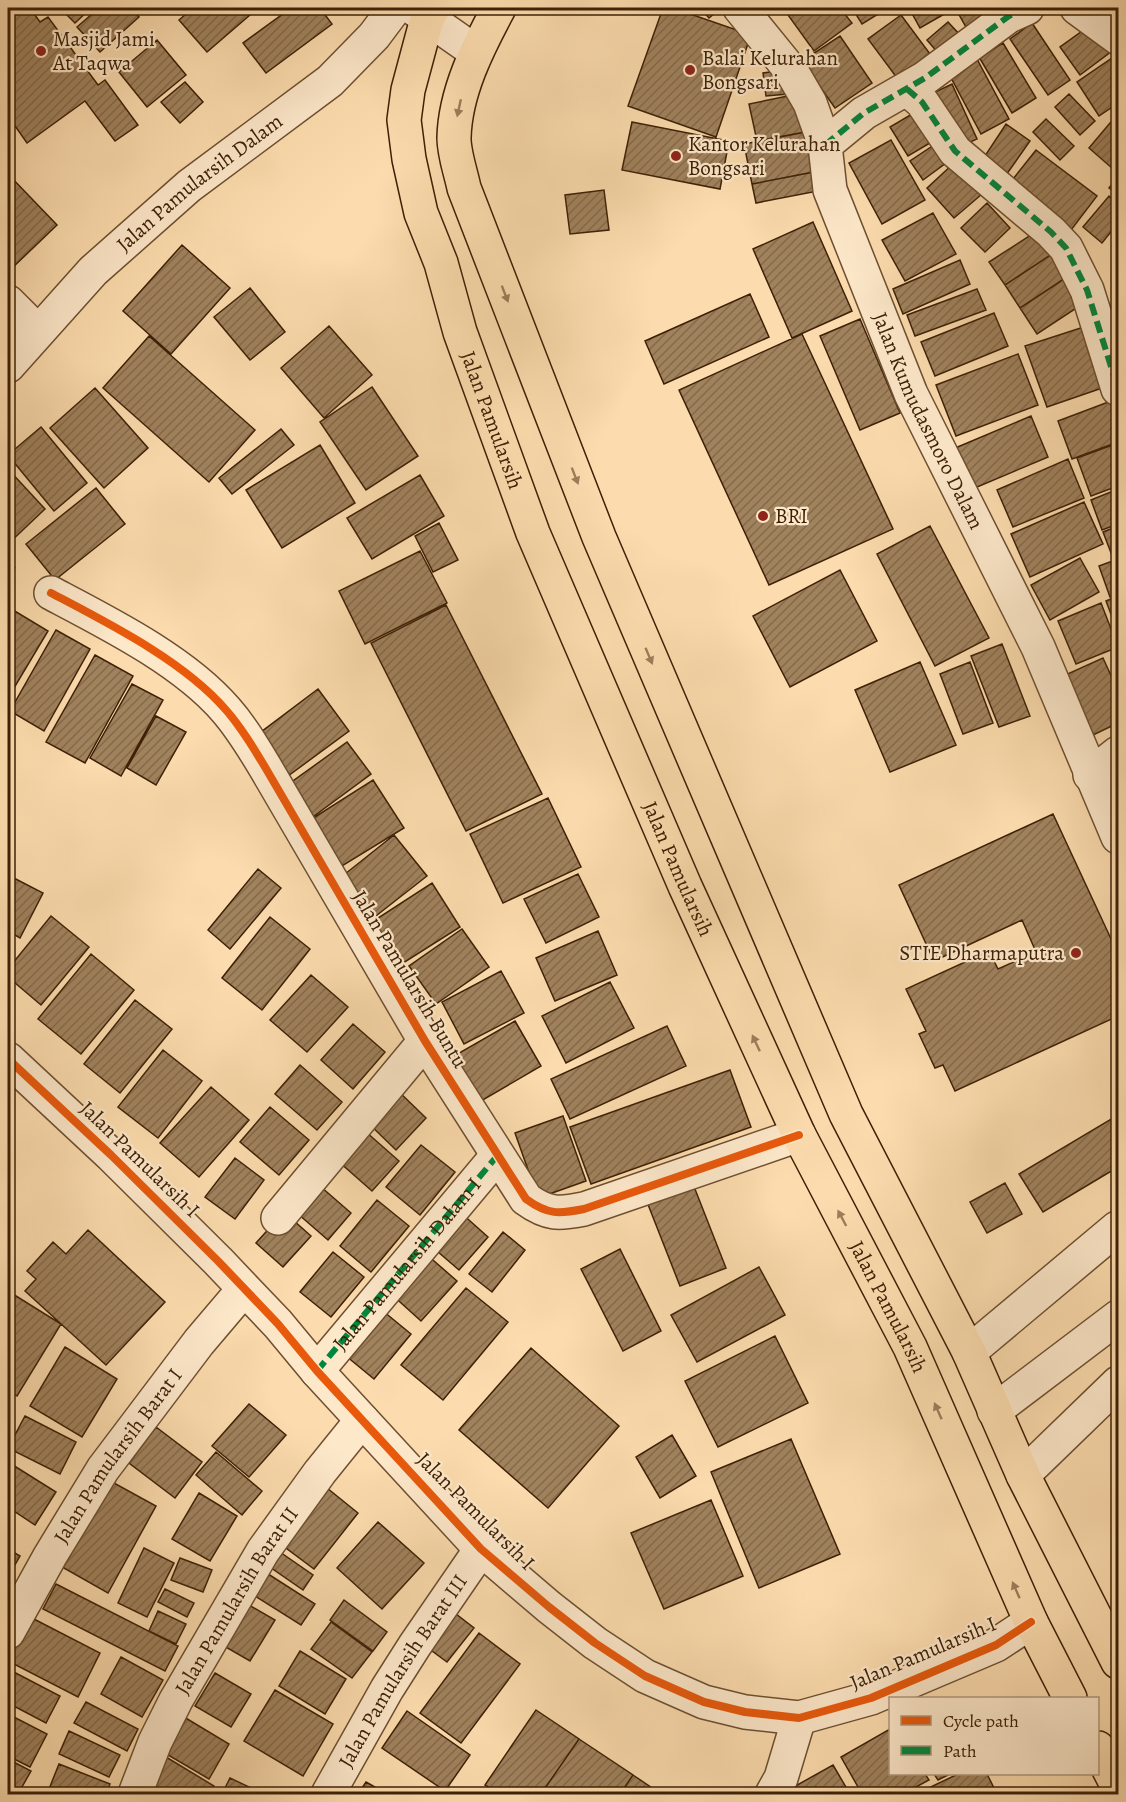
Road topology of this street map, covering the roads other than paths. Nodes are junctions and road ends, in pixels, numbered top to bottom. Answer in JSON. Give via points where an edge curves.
{"nodes":[{"id":1,"x":395,"y":8,"type":"edge"},
{"id":2,"x":499,"y":8,"type":"edge"},
{"id":3,"x":740,"y":8,"type":"edge"},
{"id":4,"x":1027,"y":8,"type":"edge"},
{"id":5,"x":1077,"y":8,"type":"edge"},
{"id":6,"x":424,"y":11,"type":"edge"},
{"id":7,"x":1118,"y":37,"type":"edge"},
{"id":8,"x":476,"y":52,"type":"junction"},
{"id":9,"x":907,"y":89,"type":"junction"},
{"id":10,"x":825,"y":146,"type":"junction"},
{"id":11,"x":8,"y":302,"type":"edge"},
{"id":12,"x":38,"y":332,"type":"junction"},
{"id":13,"x":8,"y":366,"type":"edge"},
{"id":14,"x":1119,"y":389,"type":"edge"},
{"id":15,"x":51,"y":594,"type":"dead end"},
{"id":16,"x":1119,"y":753,"type":"edge"},
{"id":17,"x":1090,"y":775,"type":"junction"},
{"id":18,"x":1119,"y":837,"type":"edge"},
{"id":19,"x":425,"y":1041,"type":"junction"},
{"id":20,"x":11,"y":1073,"type":"edge"},
{"id":21,"x":799,"y":1135,"type":"junction"},
{"id":22,"x":497,"y":1156,"type":"junction"},
{"id":23,"x":278,"y":1218,"type":"dead end"},
{"id":24,"x":1117,"y":1228,"type":"edge"},
{"id":25,"x":244,"y":1289,"type":"junction"},
{"id":26,"x":1119,"y":1317,"type":"edge"},
{"id":27,"x":969,"y":1352,"type":"junction"},
{"id":28,"x":317,"y":1371,"type":"junction"},
{"id":29,"x":1119,"y":1383,"type":"edge"},
{"id":30,"x":994,"y":1411,"type":"junction"},
{"id":31,"x":362,"y":1420,"type":"junction"},
{"id":32,"x":1023,"y":1475,"type":"junction"},
{"id":33,"x":481,"y":1549,"type":"junction"},
{"id":34,"x":1030,"y":1622,"type":"junction"},
{"id":35,"x":8,"y":1632,"type":"edge"},
{"id":36,"x":1119,"y":1662,"type":"edge"},
{"id":37,"x":1069,"y":1697,"type":"edge"},
{"id":38,"x":799,"y":1718,"type":"junction"},
{"id":39,"x":1099,"y":1750,"type":"edge"},
{"id":40,"x":1119,"y":1787,"type":"edge"},
{"id":41,"x":135,"y":1794,"type":"edge"},
{"id":42,"x":328,"y":1794,"type":"edge"},
{"id":43,"x":772,"y":1794,"type":"edge"}],
"edges":[{"from":1,"to":12,"type":"street","name":"Jalan Pamularsih Dalam","via":[[330,81],[189,186],[93,271]]},
{"from":2,"to":8,"type":"highway"},
{"from":3,"to":10,"type":"street","name":"Jalan Kumudasmoro Dalam","via":[[792,72],[810,103]]},
{"from":4,"to":9,"type":"street","via":[[1009,16]]},
{"from":5,"to":7,"type":"street"},
{"from":6,"to":8,"type":"street"},
{"from":21,"to":6,"type":"highway","name":"Jalan Pamularsih","one_way":true,"via":[[685,886],[533,533],[460,332],[422,213],[404,120]]},
{"from":8,"to":27,"type":"highway","one_way":true,"via":[[459,105],[454,140],[464,188],[599,537],[846,1114]]},
{"from":9,"to":10,"type":"street","via":[[864,113]]},
{"from":9,"to":14,"type":"street","via":[[922,102],[955,151],[1066,248],[1087,290]]},
{"from":10,"to":17,"type":"street","name":"Jalan Kumudasmoro Dalam","via":[[830,190],[911,394],[1038,647]]},
{"from":11,"to":12,"type":"street"},
{"from":12,"to":13,"type":"street","name":"Jalan Pamularsih Dalam"},
{"from":15,"to":19,"type":"street","name":"Jalan Pamularsih Buntu","via":[[169,662],[225,709],[265,767]]},
{"from":16,"to":17,"type":"street"},
{"from":17,"to":18,"type":"street","name":"Jalan Kumudasmoro Dalam"},
{"from":19,"to":22,"type":"street","name":"Jalan Pamularsih Buntu"},
{"from":19,"to":23,"type":"street"},
{"from":20,"to":25,"type":"street","name":"Jalan Pamularsih I","via":[[173,1215]]},
{"from":21,"to":22,"type":"street","name":"Jalan Pamularsih Buntu","via":[[564,1213],[549,1212],[526,1200]]},
{"from":34,"to":21,"type":"highway","name":"Jalan Pamularsih","one_way":true,"via":[[910,1347]]},
{"from":22,"to":28,"type":"street","name":"Jalan Pamularsih Dalam I"},
{"from":24,"to":27,"type":"street"},
{"from":25,"to":28,"type":"street","name":"Jalan Pamularsih I"},
{"from":25,"to":35,"type":"street","name":"Jalan Pamularsih Barat I","via":[[103,1469]]},
{"from":26,"to":30,"type":"street"},
{"from":27,"to":30,"type":"highway"},
{"from":28,"to":31,"type":"street","name":"Jalan Pamularsih I"},
{"from":29,"to":32,"type":"street"},
{"from":30,"to":32,"type":"highway"},
{"from":31,"to":33,"type":"street","name":"Jalan Pamularsih I"},
{"from":31,"to":41,"type":"street","name":"Jalan Pamularsih Barat II","via":[[263,1551],[176,1700]]},
{"from":32,"to":36,"type":"highway"},
{"from":33,"to":38,"type":"street","name":"Jalan Pamularsih I","via":[[595,1643],[645,1676],[704,1702],[745,1712]]},
{"from":33,"to":42,"type":"street","name":"Jalan Pamularsih Barat III","via":[[415,1645]]},
{"from":34,"to":37,"type":"highway","name":"Jalan Pamularsih"},
{"from":34,"to":38,"type":"street","name":"Jalan Pamularsih I","via":[[996,1645],[871,1698]]},
{"from":38,"to":43,"type":"street","via":[[781,1778]]},
{"from":39,"to":40,"type":"highway"}]}
